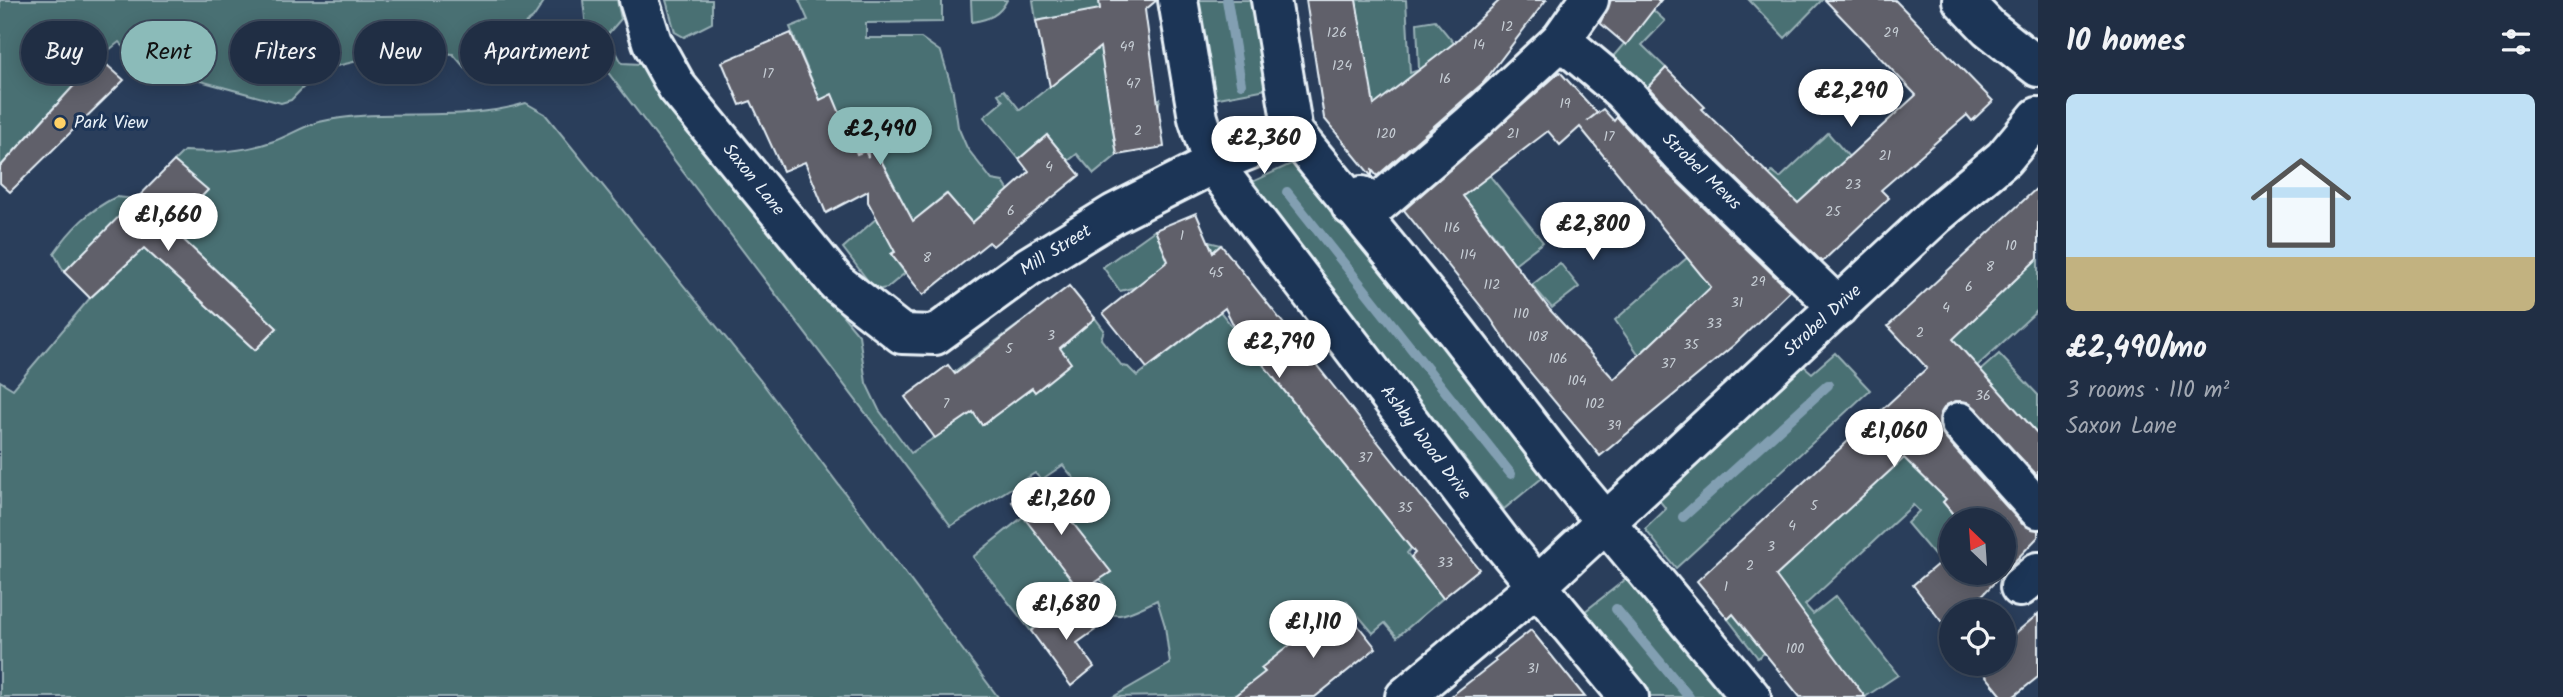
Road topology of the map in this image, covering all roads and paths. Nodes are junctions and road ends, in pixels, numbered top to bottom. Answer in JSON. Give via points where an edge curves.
{"nodes":[{"id":1,"x":639,"y":0,"type":"edge"},
{"id":2,"x":1178,"y":0,"type":"edge"},
{"id":3,"x":1271,"y":0,"type":"edge"},
{"id":4,"x":1589,"y":0,"type":"edge"},
{"id":5,"x":1962,"y":0,"type":"edge"},
{"id":6,"x":1561,"y":40,"type":"junction"},
{"id":7,"x":2038,"y":67,"type":"edge"},
{"id":8,"x":2038,"y":117,"type":"edge"},
{"id":9,"x":1293,"y":132,"type":"junction"},
{"id":10,"x":1213,"y":164,"type":"junction"},
{"id":11,"x":1351,"y":206,"type":"junction"},
{"id":12,"x":1838,"y":307,"type":"junction"},
{"id":13,"x":902,"y":334,"type":"joint"},
{"id":14,"x":1960,"y":422,"type":"dead end"},
{"id":15,"x":2038,"y":509,"type":"edge"},
{"id":16,"x":1606,"y":522,"type":"junction"},
{"id":17,"x":1538,"y":585,"type":"junction"},
{"id":18,"x":1405,"y":697,"type":"edge"},
{"id":19,"x":1629,"y":697,"type":"edge"},
{"id":20,"x":1751,"y":697,"type":"edge"}],
"edges":[{"from":1,"to":13,"type":"street","name":"Saxon Lane","via":[[652,42],[677,87],[837,283]]},
{"from":2,"to":10,"type":"street","name":"Ashby Wood Drive","via":[[1198,118]]},
{"from":3,"to":9,"type":"street"},
{"from":4,"to":6,"type":"street"},
{"from":5,"to":7,"type":"street","via":[[1989,29]]},
{"from":6,"to":11,"type":"street","via":[[1374,206],[1362,196]]},
{"from":6,"to":12,"type":"street","name":"Strobel Mews","via":[[1622,91],[1682,156]]},
{"from":8,"to":12,"type":"street","name":"Strobel Drive","via":[[2004,158]]},
{"from":9,"to":10,"type":"street"},
{"from":9,"to":11,"type":"street"},
{"from":10,"to":13,"type":"street","name":"Mill Street","via":[[1114,214],[1039,260],[935,335]]},
{"from":10,"to":17,"type":"street","name":"Ashby Wood Drive"},
{"from":11,"to":16,"type":"street"},
{"from":12,"to":16,"type":"street","name":"Strobel Drive"},
{"from":14,"to":15,"type":"street"},
{"from":16,"to":17,"type":"street"},
{"from":16,"to":20,"type":"street"},
{"from":17,"to":18,"type":"street"},
{"from":17,"to":19,"type":"street","name":"Ashby Wood Drive"}]}
